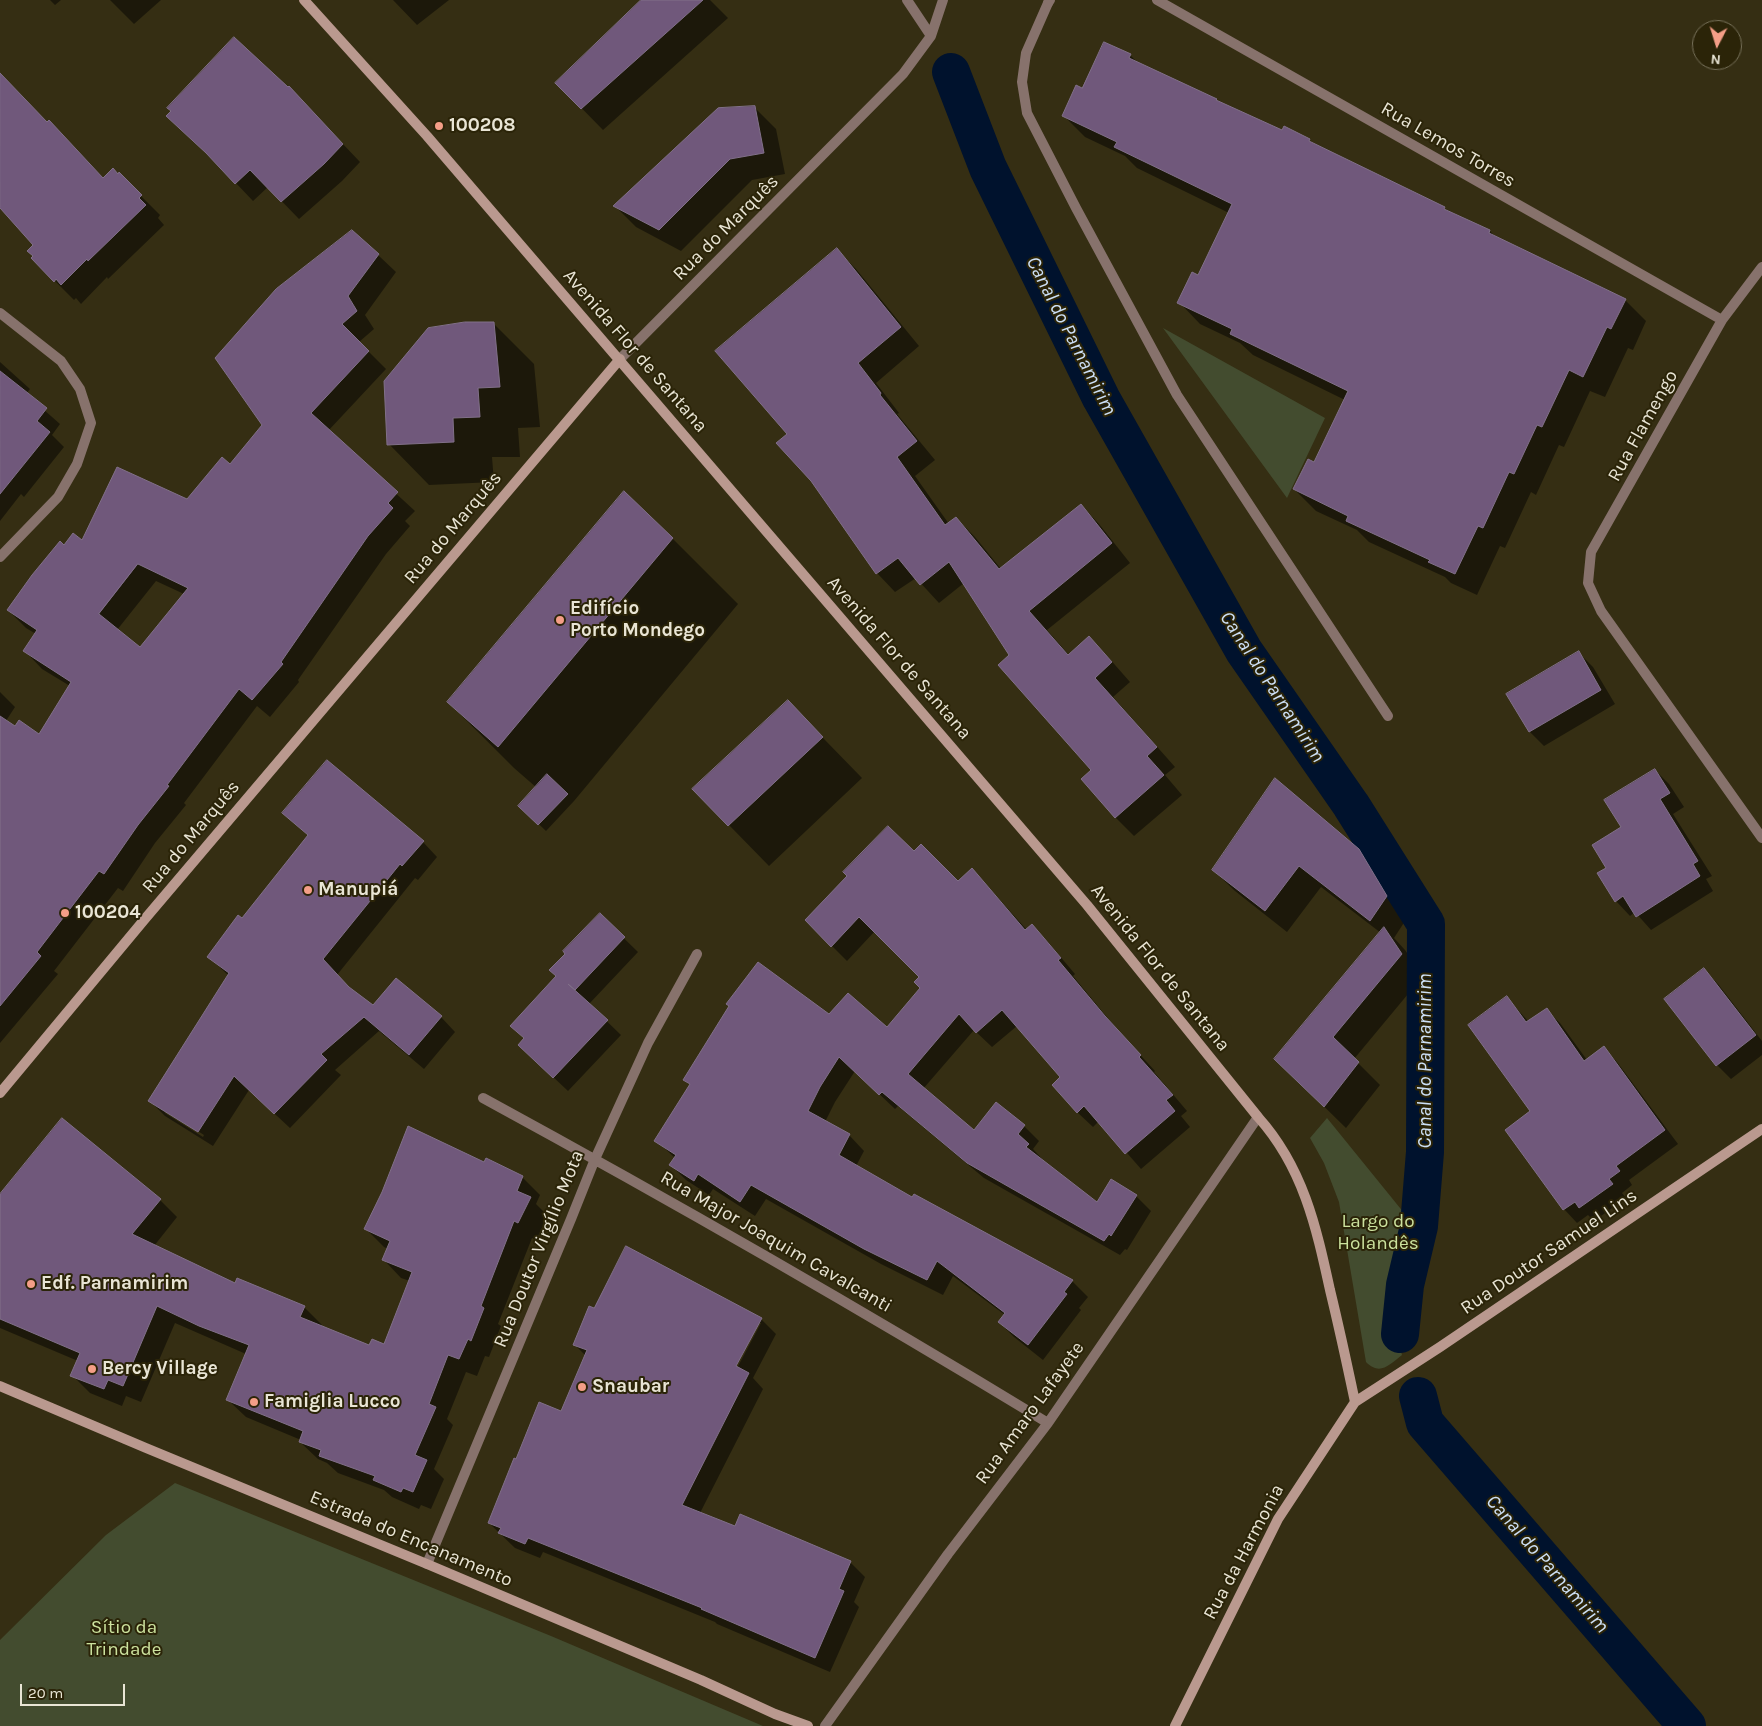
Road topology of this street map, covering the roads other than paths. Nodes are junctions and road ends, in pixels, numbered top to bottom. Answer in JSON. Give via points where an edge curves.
{"nodes":[{"id":1,"x":304,"y":0,"type":"edge"},
{"id":2,"x":907,"y":0,"type":"edge"},
{"id":3,"x":943,"y":0,"type":"edge"},
{"id":4,"x":1157,"y":0,"type":"edge"},
{"id":5,"x":1049,"y":2,"type":"edge"},
{"id":6,"x":931,"y":36,"type":"junction"},
{"id":7,"x":1762,"y":267,"type":"edge"},
{"id":8,"x":0,"y":313,"type":"edge"},
{"id":9,"x":1722,"y":320,"type":"junction"},
{"id":10,"x":620,"y":359,"type":"junction"},
{"id":11,"x":0,"y":557,"type":"edge"},
{"id":12,"x":1388,"y":716,"type":"dead end"},
{"id":13,"x":1762,"y":838,"type":"edge"},
{"id":14,"x":697,"y":954,"type":"dead end"},
{"id":15,"x":0,"y":1093,"type":"edge"},
{"id":16,"x":483,"y":1098,"type":"dead end"},
{"id":17,"x":1258,"y":1117,"type":"junction"},
{"id":18,"x":1762,"y":1129,"type":"edge"},
{"id":19,"x":595,"y":1159,"type":"junction"},
{"id":20,"x":0,"y":1386,"type":"edge"},
{"id":21,"x":1355,"y":1402,"type":"junction"},
{"id":22,"x":1048,"y":1423,"type":"junction"},
{"id":23,"x":427,"y":1564,"type":"junction"},
{"id":24,"x":791,"y":1723,"type":"edge"},
{"id":25,"x":808,"y":1726,"type":"edge"},
{"id":26,"x":825,"y":1726,"type":"edge"},
{"id":27,"x":1175,"y":1726,"type":"edge"}],
"edges":[{"from":1,"to":10,"type":"main road","name":"Avenida Flor de Santana","via":[[428,136]]},
{"from":2,"to":6,"type":"street"},
{"from":3,"to":6,"type":"street","name":"Rua do Marquês"},
{"from":4,"to":9,"type":"street","name":"Rua Lemos Torres"},
{"from":5,"to":12,"type":"street","via":[[1026,54],[1022,82],[1028,113],[1177,395]]},
{"from":6,"to":10,"type":"street","name":"Rua do Marquês","via":[[903,74]]},
{"from":7,"to":9,"type":"street","name":"Rua Flamengo"},
{"from":8,"to":11,"type":"street","via":[[61,361],[80,389],[91,423],[77,464],[58,497]]},
{"from":9,"to":13,"type":"street","name":"Rua Flamengo","via":[[1590,552],[1588,582],[1601,611]]},
{"from":10,"to":15,"type":"main road","name":"Rua do Marquês"},
{"from":10,"to":17,"type":"main road","name":"Avenida Flor de Santana","via":[[1086,905]]},
{"from":14,"to":19,"type":"street","name":"Rua Doutor Virgílio Mota","via":[[648,1043]]},
{"from":16,"to":19,"type":"street","name":"Rua Major Joaquim Cavalcanti"},
{"from":17,"to":21,"type":"main road","name":"Avenida Flor de Santana","via":[[1274,1135],[1306,1196],[1319,1238]]},
{"from":17,"to":22,"type":"street","name":"Rua Amaro Lafayete"},
{"from":18,"to":21,"type":"main road","name":"Rua Doutor Samuel Lins"},
{"from":19,"to":22,"type":"street","name":"Rua Major Joaquim Cavalcanti","via":[[867,1314]]},
{"from":19,"to":23,"type":"street","name":"Rua Doutor Virgílio Mota"},
{"from":20,"to":23,"type":"main road","name":"Estrada do Encanamento"},
{"from":21,"to":27,"type":"main road","name":"Rua da Harmonia","via":[[1278,1519]]},
{"from":22,"to":26,"type":"street","name":"Rua Amaro Lafayete","via":[[948,1554]]},
{"from":23,"to":24,"type":"main road","name":"Estrada do Encanamento"},
{"from":24,"to":25,"type":"main road","name":"Estrada do Encanamento"}]}
